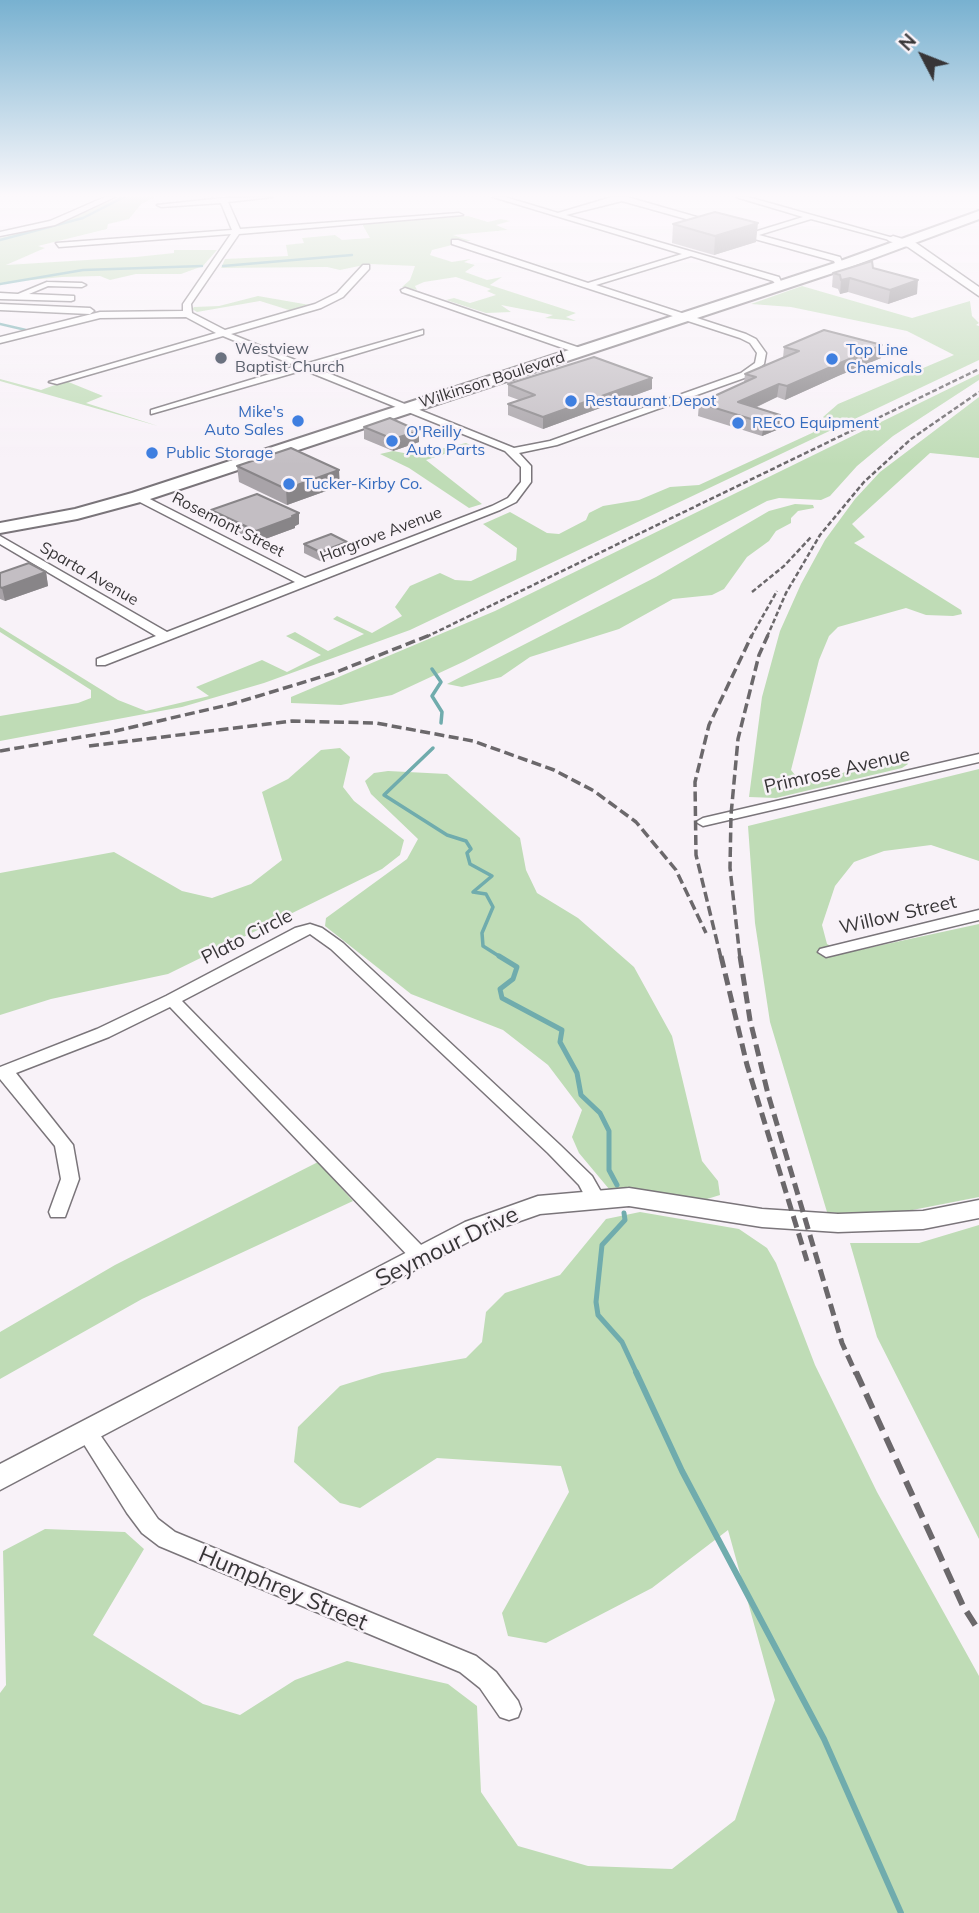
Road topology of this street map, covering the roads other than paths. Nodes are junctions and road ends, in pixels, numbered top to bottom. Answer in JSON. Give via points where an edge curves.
{"nodes":[{"id":1,"x":42,"y":286,"type":"edge"},
{"id":2,"x":199,"y":286,"type":"edge"},
{"id":3,"x":348,"y":286,"type":"edge"},
{"id":4,"x":593,"y":286,"type":"edge"},
{"id":5,"x":768,"y":286,"type":"edge"},
{"id":6,"x":405,"y":290,"type":"dead end"},
{"id":7,"x":0,"y":296,"type":"edge"},
{"id":8,"x":20,"y":296,"type":"junction"},
{"id":9,"x":71,"y":298,"type":"dead end"},
{"id":10,"x":0,"y":307,"type":"edge"},
{"id":11,"x":109,"y":314,"type":"junction"},
{"id":12,"x":188,"y":314,"type":"junction"},
{"id":13,"x":680,"y":315,"type":"junction"},
{"id":14,"x":420,"y":332,"type":"dead end"},
{"id":15,"x":222,"y":333,"type":"junction"},
{"id":16,"x":0,"y":340,"type":"edge"},
{"id":17,"x":574,"y":349,"type":"junction"},
{"id":18,"x":305,"y":367,"type":"junction"},
{"id":19,"x":54,"y":382,"type":"dead end"},
{"id":20,"x":402,"y":404,"type":"junction"},
{"id":21,"x":154,"y":412,"type":"dead end"},
{"id":22,"x":512,"y":452,"type":"junction"},
{"id":23,"x":138,"y":497,"type":"junction"},
{"id":24,"x":0,"y":518,"type":"edge"},
{"id":25,"x":0,"y":528,"type":"edge"},
{"id":26,"x":0,"y":539,"type":"edge"},
{"id":27,"x":303,"y":582,"type":"junction"},
{"id":28,"x":163,"y":635,"type":"junction"},
{"id":29,"x":101,"y":662,"type":"dead end"},
{"id":30,"x":979,"y":758,"type":"edge"},
{"id":31,"x":703,"y":822,"type":"dead end"},
{"id":32,"x":979,"y":915,"type":"edge"},
{"id":33,"x":826,"y":952,"type":"dead end"},
{"id":34,"x":172,"y":1000,"type":"junction"},
{"id":35,"x":2,"y":1072,"type":"edge"},
{"id":36,"x":595,"y":1197,"type":"junction"},
{"id":37,"x":979,"y":1209,"type":"edge"},
{"id":38,"x":58,"y":1212,"type":"dead end"},
{"id":39,"x":421,"y":1257,"type":"junction"},
{"id":40,"x":87,"y":1433,"type":"junction"},
{"id":41,"x":0,"y":1478,"type":"edge"},
{"id":42,"x":509,"y":1709,"type":"dead end"}],
"edges":[{"from":1,"to":8,"type":"street"},
{"from":2,"to":12,"type":"street","via":[[187,304]]},
{"from":3,"to":15,"type":"street","via":[[330,300]]},
{"from":4,"to":13,"type":"street"},
{"from":5,"to":13,"type":"main road","name":"Wilkinson Boulevard"},
{"from":6,"to":17,"type":"street"},
{"from":7,"to":8,"type":"street"},
{"from":8,"to":9,"type":"street"},
{"from":10,"to":11,"type":"street"},
{"from":11,"to":12,"type":"street"},
{"from":11,"to":16,"type":"street"},
{"from":12,"to":15,"type":"street"},
{"from":13,"to":17,"type":"main road","name":"Wilkinson Boulevard"},
{"from":13,"to":22,"type":"street","via":[[753,341],[762,354],[759,364],[726,382],[550,444]]},
{"from":14,"to":18,"type":"street"},
{"from":15,"to":18,"type":"street"},
{"from":15,"to":19,"type":"street"},
{"from":17,"to":20,"type":"main road","name":"Wilkinson Boulevard"},
{"from":18,"to":20,"type":"street"},
{"from":18,"to":21,"type":"street"},
{"from":20,"to":22,"type":"street"},
{"from":20,"to":23,"type":"main road","name":"Wilkinson Boulevard"},
{"from":20,"to":24,"type":"main road","name":"Wilkinson Boulevard","via":[[139,487]]},
{"from":22,"to":27,"type":"street","name":"Hargrove Avenue","via":[[528,474],[512,500]]},
{"from":23,"to":25,"type":"main road","name":"Wilkinson Boulevard"},
{"from":23,"to":27,"type":"street","name":"Rosemont Street"},
{"from":26,"to":28,"type":"street","name":"Sparta Avenue"},
{"from":27,"to":28,"type":"street","name":"Hargrove Avenue"},
{"from":28,"to":29,"type":"street","name":"Hargrove Avenue"},
{"from":30,"to":31,"type":"street","name":"Primrose Avenue"},
{"from":32,"to":33,"type":"street","name":"Willow Street"},
{"from":34,"to":35,"type":"street","name":"Plato Circle"},
{"from":34,"to":36,"type":"street","name":"Plato Circle","via":[[300,931],[317,932],[554,1149],[586,1181]]},
{"from":34,"to":39,"type":"street"},
{"from":35,"to":38,"type":"street","via":[[64,1144],[70,1180]]},
{"from":36,"to":37,"type":"street","name":"Seymour Drive","via":[[629,1197],[762,1218],[838,1223],[923,1220]]},
{"from":36,"to":39,"type":"street","name":"Seymour Drive","via":[[522,1209]]},
{"from":39,"to":40,"type":"street","name":"Seymour Drive"},
{"from":40,"to":41,"type":"street","name":"Seymour Drive"},
{"from":40,"to":42,"type":"street","name":"Humphrey Street","via":[[135,1507],[167,1539],[468,1664],[488,1680]]}]}
